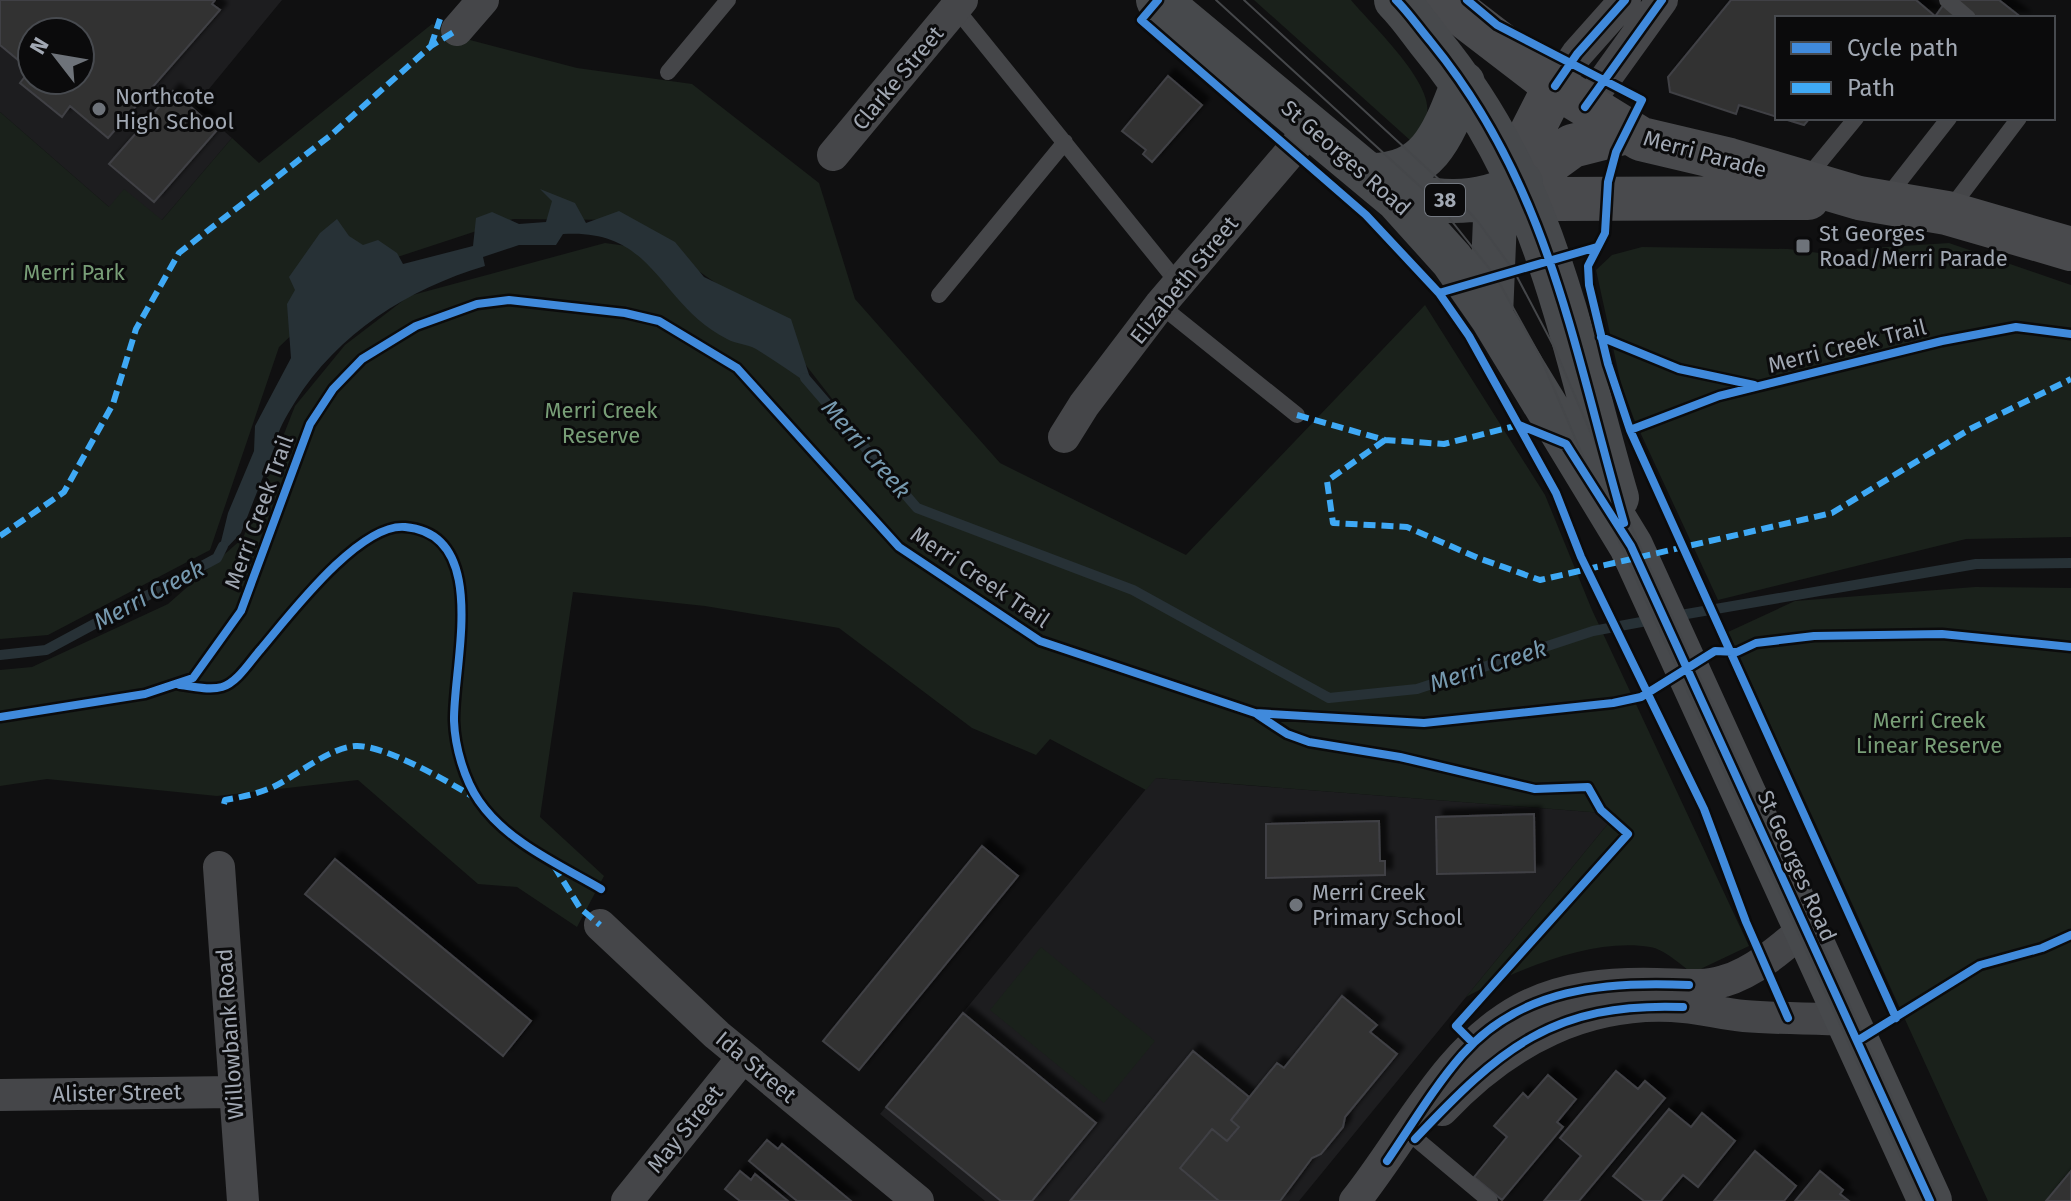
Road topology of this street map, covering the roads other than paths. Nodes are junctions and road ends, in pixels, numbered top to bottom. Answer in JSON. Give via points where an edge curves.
{"nodes":[{"id":1,"x":483,"y":0,"type":"edge"},
{"id":2,"x":728,"y":0,"type":"edge"},
{"id":3,"x":1158,"y":0,"type":"edge"},
{"id":4,"x":1396,"y":0,"type":"edge"},
{"id":5,"x":1443,"y":0,"type":"edge"},
{"id":6,"x":1625,"y":0,"type":"edge"},
{"id":7,"x":1662,"y":0,"type":"edge"},
{"id":8,"x":1947,"y":0,"type":"edge"},
{"id":9,"x":956,"y":2,"type":"edge"},
{"id":10,"x":1966,"y":16,"type":"edge"},
{"id":11,"x":457,"y":30,"type":"dead end"},
{"id":12,"x":668,"y":72,"type":"dead end"},
{"id":13,"x":1463,"y":83,"type":"junction"},
{"id":14,"x":1570,"y":97,"type":"junction"},
{"id":15,"x":1854,"y":120,"type":"edge"},
{"id":16,"x":1947,"y":120,"type":"edge"},
{"id":17,"x":2017,"y":120,"type":"edge"},
{"id":18,"x":1311,"y":128,"type":"junction"},
{"id":19,"x":1627,"y":132,"type":"junction"},
{"id":20,"x":1065,"y":142,"type":"junction"},
{"id":21,"x":833,"y":155,"type":"dead end"},
{"id":22,"x":1371,"y":175,"type":"junction"},
{"id":23,"x":1804,"y":182,"type":"junction"},
{"id":24,"x":1521,"y":183,"type":"junction"},
{"id":25,"x":1871,"y":200,"type":"junction"},
{"id":26,"x":1947,"y":213,"type":"junction"},
{"id":27,"x":2071,"y":249,"type":"edge"},
{"id":28,"x":1169,"y":294,"type":"junction"},
{"id":29,"x":939,"y":295,"type":"dead end"},
{"id":30,"x":1500,"y":330,"type":"junction"},
{"id":31,"x":1297,"y":415,"type":"dead end"},
{"id":32,"x":1064,"y":437,"type":"dead end"},
{"id":33,"x":1631,"y":546,"type":"junction"},
{"id":34,"x":219,"y":867,"type":"dead end"},
{"id":35,"x":600,"y":925,"type":"dead end"},
{"id":36,"x":1805,"y":928,"type":"junction"},
{"id":37,"x":1847,"y":1020,"type":"junction"},
{"id":38,"x":743,"y":1057,"type":"junction"},
{"id":39,"x":234,"y":1092,"type":"junction"},
{"id":40,"x":0,"y":1095,"type":"edge"},
{"id":41,"x":1415,"y":1138,"type":"junction"},
{"id":42,"x":1387,"y":1161,"type":"junction"},
{"id":43,"x":243,"y":1201,"type":"edge"},
{"id":44,"x":627,"y":1201,"type":"edge"},
{"id":45,"x":918,"y":1201,"type":"edge"},
{"id":46,"x":1355,"y":1201,"type":"edge"},
{"id":47,"x":1490,"y":1201,"type":"edge"},
{"id":48,"x":1930,"y":1201,"type":"edge"}],
"edges":[{"from":1,"to":11,"type":"street"},
{"from":2,"to":12,"type":"lane"},
{"from":3,"to":18,"type":"highway","name":"St Georges Road"},
{"from":4,"to":13,"type":"highway","name":"St Georges Road"},
{"from":5,"to":14,"type":"main road"},
{"from":6,"to":14,"type":"street","via":[[1577,54]]},
{"from":7,"to":14,"type":"street"},
{"from":8,"to":10,"type":"lane"},
{"from":9,"to":20,"type":"lane"},
{"from":9,"to":21,"type":"street","name":"Clarke Street"},
{"from":13,"to":22,"type":"highway","via":[[1441,134],[1420,161],[1405,171]]},
{"from":13,"to":24,"type":"highway","name":"St Georges Road"},
{"from":14,"to":19,"type":"main road"},
{"from":14,"to":24,"type":"main road"},
{"from":15,"to":23,"type":"lane"},
{"from":16,"to":25,"type":"lane"},
{"from":17,"to":26,"type":"lane"},
{"from":18,"to":22,"type":"highway","name":"St Georges Road"},
{"from":18,"to":28,"type":"street","name":"Elizabeth Street"},
{"from":19,"to":23,"type":"main road","name":"Merri Parade","via":[[1658,145]]},
{"from":19,"to":24,"type":"main road","name":"Merri Parade","via":[[1572,146]]},
{"from":20,"to":28,"type":"lane"},
{"from":20,"to":29,"type":"lane"},
{"from":22,"to":24,"type":"highway","number":"38","via":[[1396,190],[1435,200],[1484,199]]},
{"from":22,"to":30,"type":"highway","name":"St Georges Road","via":[[1452,260]]},
{"from":23,"to":25,"type":"main road","name":"Merri Parade"},
{"from":24,"to":25,"type":"main road","name":"Merri Parade","via":[[1558,199]]},
{"from":24,"to":30,"type":"highway","via":[[1495,219]]},
{"from":24,"to":33,"type":"highway","name":"St Georges Road","via":[[1551,259]]},
{"from":25,"to":26,"type":"main road","name":"Merri Parade"},
{"from":26,"to":27,"type":"main road","name":"Merri Parade"},
{"from":28,"to":31,"type":"lane"},
{"from":28,"to":32,"type":"street","name":"Elizabeth Street"},
{"from":30,"to":33,"type":"highway","name":"St Georges Road"},
{"from":33,"to":36,"type":"highway","name":"St Georges Road"},
{"from":34,"to":39,"type":"street","name":"Willowbank Road"},
{"from":35,"to":38,"type":"street","name":"Ida Street"},
{"from":36,"to":37,"type":"highway","name":"St Georges Road"},
{"from":36,"to":42,"type":"street","via":[[1727,981],[1590,986],[1520,1010],[1462,1055]]},
{"from":37,"to":41,"type":"street","via":[[1661,1006],[1599,1012],[1545,1031],[1507,1052],[1477,1074]]},
{"from":37,"to":48,"type":"highway","name":"St Georges Road"},
{"from":38,"to":44,"type":"street","name":"May Street"},
{"from":38,"to":45,"type":"street","name":"Ida Street"},
{"from":39,"to":40,"type":"street","name":"Alister Street"},
{"from":39,"to":43,"type":"street","name":"Willowbank Road"},
{"from":41,"to":42,"type":"street"},
{"from":41,"to":47,"type":"lane"},
{"from":42,"to":46,"type":"street"}]}
